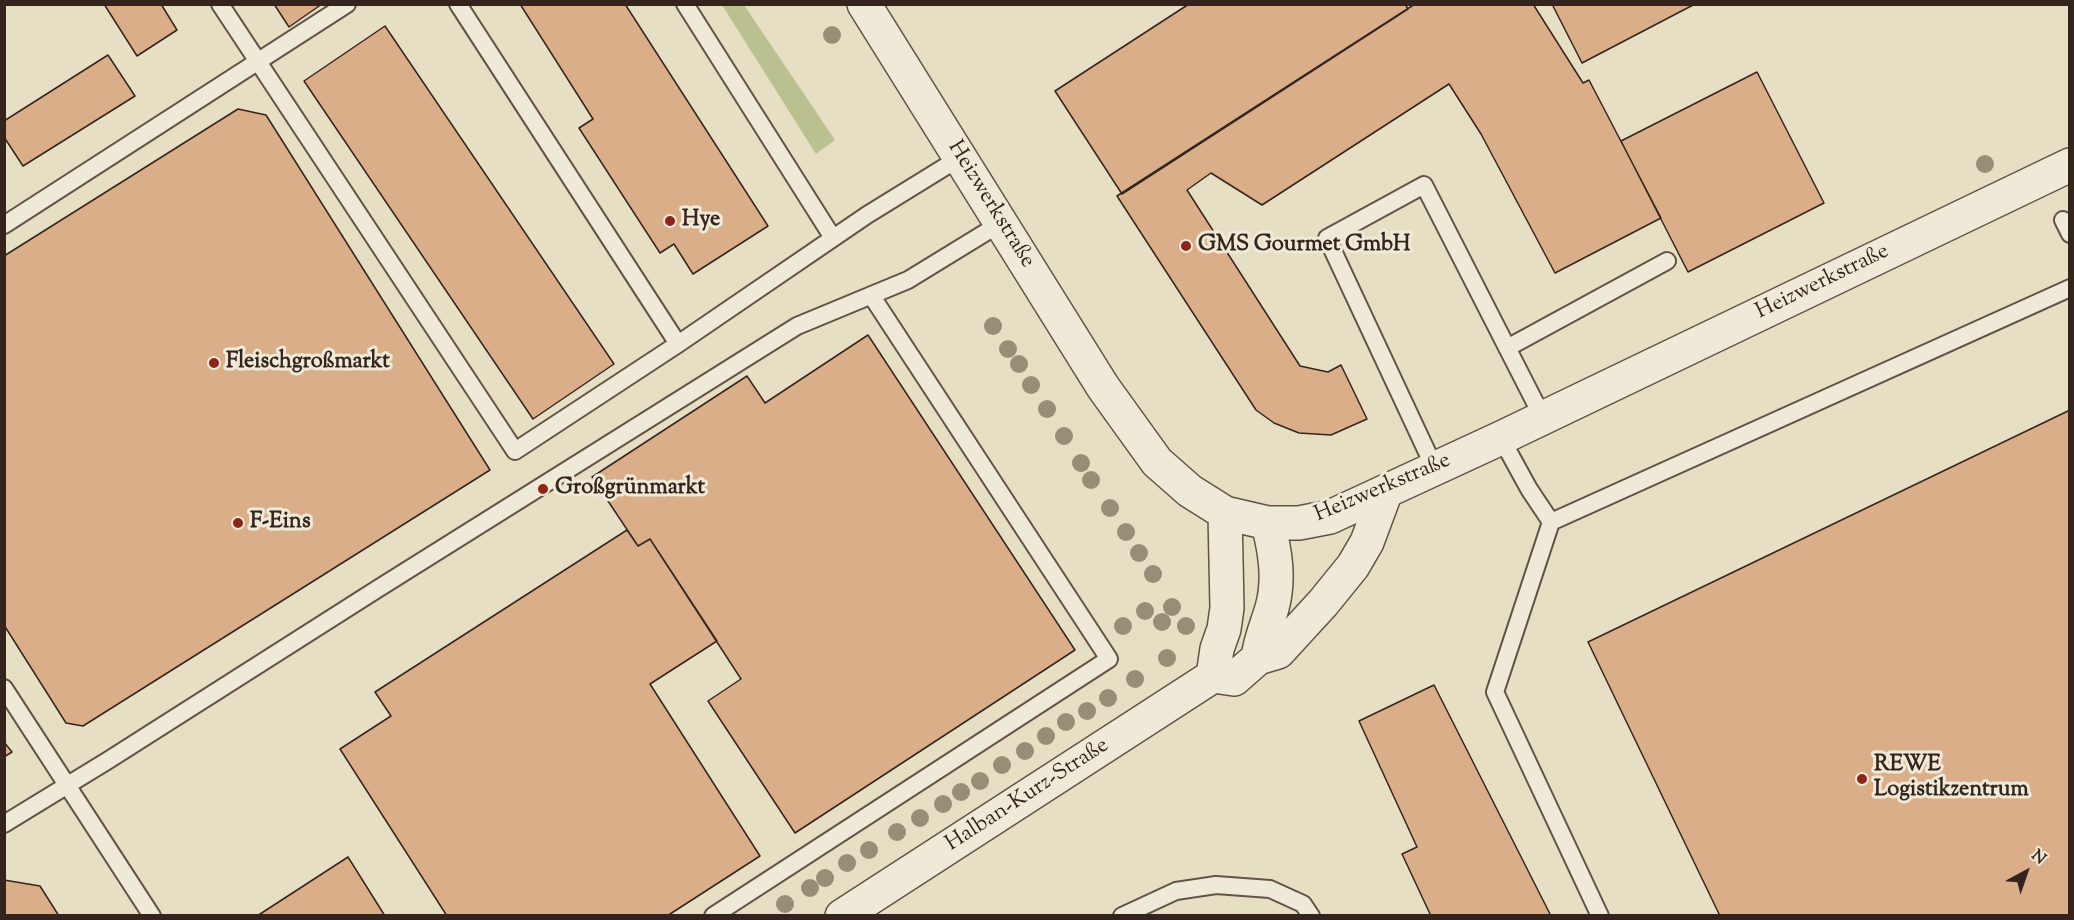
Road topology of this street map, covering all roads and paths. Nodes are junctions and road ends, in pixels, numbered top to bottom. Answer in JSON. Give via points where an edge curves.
{"nodes":[{"id":1,"x":220,"y":4,"type":"edge"},
{"id":2,"x":348,"y":4,"type":"edge"},
{"id":3,"x":458,"y":4,"type":"edge"},
{"id":4,"x":685,"y":4,"type":"edge"},
{"id":5,"x":864,"y":4,"type":"edge"},
{"id":6,"x":258,"y":63,"type":"junction"},
{"id":7,"x":960,"y":157,"type":"junction"},
{"id":8,"x":2070,"y":165,"type":"edge"},
{"id":9,"x":1001,"y":223,"type":"junction"},
{"id":10,"x":4,"y":225,"type":"edge"},
{"id":11,"x":833,"y":238,"type":"junction"},
{"id":12,"x":1666,"y":261,"type":"dead end"},
{"id":13,"x":2070,"y":288,"type":"edge"},
{"id":14,"x":871,"y":295,"type":"junction"},
{"id":15,"x":678,"y":344,"type":"junction"},
{"id":16,"x":1508,"y":348,"type":"junction"},
{"id":17,"x":1543,"y":418,"type":"junction"},
{"id":18,"x":1502,"y":438,"type":"junction"},
{"id":19,"x":1435,"y":469,"type":"junction"},
{"id":20,"x":1386,"y":491,"type":"junction"},
{"id":21,"x":1225,"y":513,"type":"junction"},
{"id":22,"x":1551,"y":522,"type":"junction"},
{"id":23,"x":1268,"y":523,"type":"junction"},
{"id":24,"x":1258,"y":658,"type":"junction"},
{"id":25,"x":1214,"y":676,"type":"junction"},
{"id":26,"x":4,"y":687,"type":"edge"},
{"id":27,"x":68,"y":785,"type":"junction"},
{"id":28,"x":4,"y":824,"type":"edge"},
{"id":29,"x":152,"y":915,"type":"edge"},
{"id":30,"x":713,"y":915,"type":"edge"},
{"id":31,"x":842,"y":915,"type":"edge"},
{"id":32,"x":1122,"y":915,"type":"edge"},
{"id":33,"x":1311,"y":915,"type":"edge"},
{"id":34,"x":1600,"y":915,"type":"edge"}],
"edges":[{"from":1,"to":6,"type":"lane"},
{"from":2,"to":6,"type":"lane"},
{"from":3,"to":15,"type":"lane"},
{"from":4,"to":11,"type":"lane"},
{"from":5,"to":7,"type":"street","name":"Heizwerkstraße"},
{"from":6,"to":10,"type":"lane"},
{"from":6,"to":15,"type":"lane","via":[[515,451]]},
{"from":7,"to":9,"type":"street","name":"Heizwerkstraße"},
{"from":7,"to":11,"type":"lane"},
{"from":8,"to":17,"type":"street","name":"Heizwerkstraße"},
{"from":9,"to":14,"type":"lane","via":[[908,280]]},
{"from":9,"to":21,"type":"street","name":"Heizwerkstraße","via":[[1103,387],[1157,462]]},
{"from":11,"to":15,"type":"lane"},
{"from":12,"to":16,"type":"lane"},
{"from":13,"to":22,"type":"lane"},
{"from":14,"to":27,"type":"lane","via":[[797,326]]},
{"from":14,"to":30,"type":"lane","via":[[1109,659]]},
{"from":16,"to":17,"type":"lane"},
{"from":16,"to":19,"type":"lane","via":[[1424,185],[1327,238]]},
{"from":17,"to":18,"type":"street","name":"Heizwerkstraße"},
{"from":18,"to":19,"type":"street","name":"Heizwerkstraße"},
{"from":18,"to":22,"type":"lane"},
{"from":19,"to":20,"type":"street","name":"Heizwerkstraße"},
{"from":20,"to":23,"type":"street","name":"Heizwerkstraße","via":[[1330,517]]},
{"from":20,"to":24,"type":"street","name":"Halban-Kurz-Straße","via":[[1367,542],[1353,566],[1278,652]]},
{"from":21,"to":23,"type":"street","name":"Heizwerkstraße"},
{"from":21,"to":25,"type":"street","via":[[1227,608]]},
{"from":22,"to":34,"type":"lane","via":[[1495,692]]},
{"from":23,"to":24,"type":"street","via":[[1277,577]]},
{"from":24,"to":25,"type":"street","name":"Halban-Kurz-Straße","via":[[1234,679]]},
{"from":25,"to":31,"type":"street","name":"Halban-Kurz-Straße"},
{"from":26,"to":27,"type":"lane"},
{"from":27,"to":28,"type":"lane"},
{"from":27,"to":29,"type":"lane"},
{"from":32,"to":33,"type":"lane","via":[[1176,891],[1216,885],[1270,890],[1303,904]]}]}
